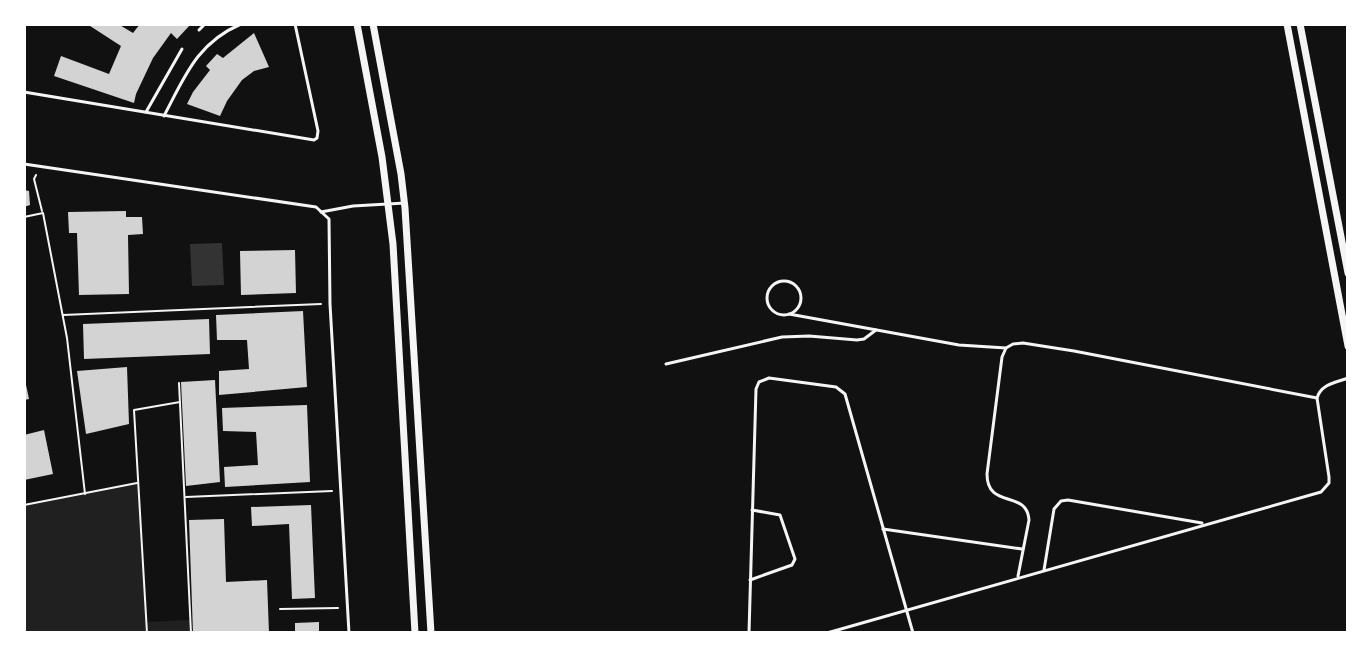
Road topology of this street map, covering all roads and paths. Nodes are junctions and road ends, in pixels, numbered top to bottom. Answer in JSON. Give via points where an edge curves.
{"nodes":[{"id":1,"x":205,"y":24,"type":"edge"},
{"id":2,"x":241,"y":24,"type":"edge"},
{"id":3,"x":295,"y":24,"type":"edge"},
{"id":4,"x":357,"y":24,"type":"edge"},
{"id":5,"x":373,"y":24,"type":"edge"},
{"id":6,"x":1287,"y":24,"type":"edge"},
{"id":7,"x":1300,"y":24,"type":"edge"},
{"id":8,"x":199,"y":30,"type":"dead end"},
{"id":9,"x":182,"y":49,"type":"dead end"},
{"id":10,"x":24,"y":92,"type":"edge"},
{"id":11,"x":145,"y":113,"type":"junction"},
{"id":12,"x":164,"y":116,"type":"junction"},
{"id":13,"x":24,"y":164,"type":"edge"},
{"id":14,"x":40,"y":166,"type":"junction"},
{"id":15,"x":405,"y":203,"type":"junction"},
{"id":16,"x":389,"y":204,"type":"junction"},
{"id":17,"x":321,"y":212,"type":"junction"},
{"id":18,"x":43,"y":213,"type":"junction"},
{"id":19,"x":24,"y":217,"type":"edge"},
{"id":20,"x":1348,"y":273,"type":"edge"},
{"id":21,"x":330,"y":304,"type":"junction"},
{"id":22,"x":789,"y":314,"type":"junction"},
{"id":23,"x":63,"y":315,"type":"junction"},
{"id":24,"x":876,"y":330,"type":"junction"},
{"id":25,"x":1348,"y":346,"type":"edge"},
{"id":26,"x":1006,"y":348,"type":"junction"},
{"id":27,"x":666,"y":364,"type":"dead end"},
{"id":28,"x":1348,"y":378,"type":"edge"},
{"id":29,"x":179,"y":383,"type":"dead end"},
{"id":30,"x":1317,"y":398,"type":"junction"},
{"id":31,"x":180,"y":402,"type":"junction"},
{"id":32,"x":138,"y":483,"type":"junction"},
{"id":33,"x":341,"y":491,"type":"junction"},
{"id":34,"x":85,"y":494,"type":"junction"},
{"id":35,"x":185,"y":497,"type":"junction"},
{"id":36,"x":24,"y":505,"type":"edge"},
{"id":37,"x":752,"y":510,"type":"junction"},
{"id":38,"x":1205,"y":524,"type":"junction"},
{"id":39,"x":883,"y":529,"type":"junction"},
{"id":40,"x":1023,"y":549,"type":"junction"},
{"id":41,"x":1044,"y":570,"type":"junction"},
{"id":42,"x":1018,"y":578,"type":"junction"},
{"id":43,"x":750,"y":580,"type":"junction"},
{"id":44,"x":347,"y":608,"type":"junction"},
{"id":45,"x":280,"y":609,"type":"dead end"},
{"id":46,"x":906,"y":610,"type":"junction"},
{"id":47,"x":147,"y":633,"type":"edge"},
{"id":48,"x":191,"y":633,"type":"edge"},
{"id":49,"x":349,"y":633,"type":"edge"},
{"id":50,"x":415,"y":633,"type":"edge"},
{"id":51,"x":431,"y":633,"type":"edge"},
{"id":52,"x":749,"y":633,"type":"edge"},
{"id":53,"x":828,"y":633,"type":"edge"},
{"id":54,"x":913,"y":633,"type":"edge"}],
"edges":[{"from":1,"to":8,"type":"lane"},
{"from":2,"to":12,"type":"lane","via":[[192,62]]},
{"from":3,"to":12,"type":"lane","via":[[317,138]]},
{"from":4,"to":16,"type":"street"},
{"from":5,"to":15,"type":"street"},
{"from":6,"to":25,"type":"street"},
{"from":7,"to":20,"type":"street"},
{"from":9,"to":11,"type":"lane"},
{"from":10,"to":11,"type":"lane"},
{"from":11,"to":12,"type":"lane"},
{"from":13,"to":14,"type":"lane"},
{"from":14,"to":17,"type":"lane","via":[[316,207]]},
{"from":14,"to":18,"type":"path","via":[[34,179]]},
{"from":15,"to":16,"type":"lane"},
{"from":15,"to":51,"type":"street"},
{"from":16,"to":17,"type":"lane"},
{"from":16,"to":50,"type":"street"},
{"from":17,"to":21,"type":"lane","via":[[329,219]]},
{"from":18,"to":19,"type":"path"},
{"from":18,"to":23,"type":"path"},
{"from":21,"to":23,"type":"path"},
{"from":21,"to":33,"type":"lane"},
{"from":22,"to":22,"type":"lane","via":[[798,307],[799,291],[780,282],[771,288],[768,303],[774,312]]},
{"from":22,"to":24,"type":"lane"},
{"from":23,"to":34,"type":"path"},
{"from":24,"to":26,"type":"lane"},
{"from":24,"to":27,"type":"lane","via":[[857,340],[782,337]]},
{"from":26,"to":30,"type":"lane","via":[[1023,343],[1061,349]]},
{"from":26,"to":40,"type":"lane","via":[[987,481],[998,496],[1028,512]]},
{"from":28,"to":30,"type":"lane","via":[[1323,387]]},
{"from":29,"to":31,"type":"path"},
{"from":30,"to":38,"type":"lane","via":[[1329,477],[1325,489]]},
{"from":31,"to":32,"type":"path","via":[[134,410]]},
{"from":31,"to":35,"type":"path"},
{"from":32,"to":34,"type":"path"},
{"from":32,"to":47,"type":"path"},
{"from":33,"to":35,"type":"path"},
{"from":33,"to":44,"type":"lane"},
{"from":34,"to":36,"type":"path"},
{"from":35,"to":48,"type":"path"},
{"from":37,"to":39,"type":"lane","via":[[759,382],[769,378],[836,387],[847,399]]},
{"from":37,"to":43,"type":"lane"},
{"from":37,"to":43,"type":"lane","via":[[780,515],[795,562]]},
{"from":38,"to":41,"type":"lane"},
{"from":38,"to":41,"type":"lane","via":[[1061,501],[1054,509]]},
{"from":39,"to":40,"type":"lane"},
{"from":39,"to":46,"type":"lane"},
{"from":40,"to":42,"type":"lane"},
{"from":41,"to":42,"type":"lane"},
{"from":42,"to":46,"type":"lane"},
{"from":43,"to":52,"type":"lane"},
{"from":44,"to":45,"type":"path"},
{"from":44,"to":49,"type":"lane"},
{"from":46,"to":53,"type":"lane"},
{"from":46,"to":54,"type":"lane"}]}
